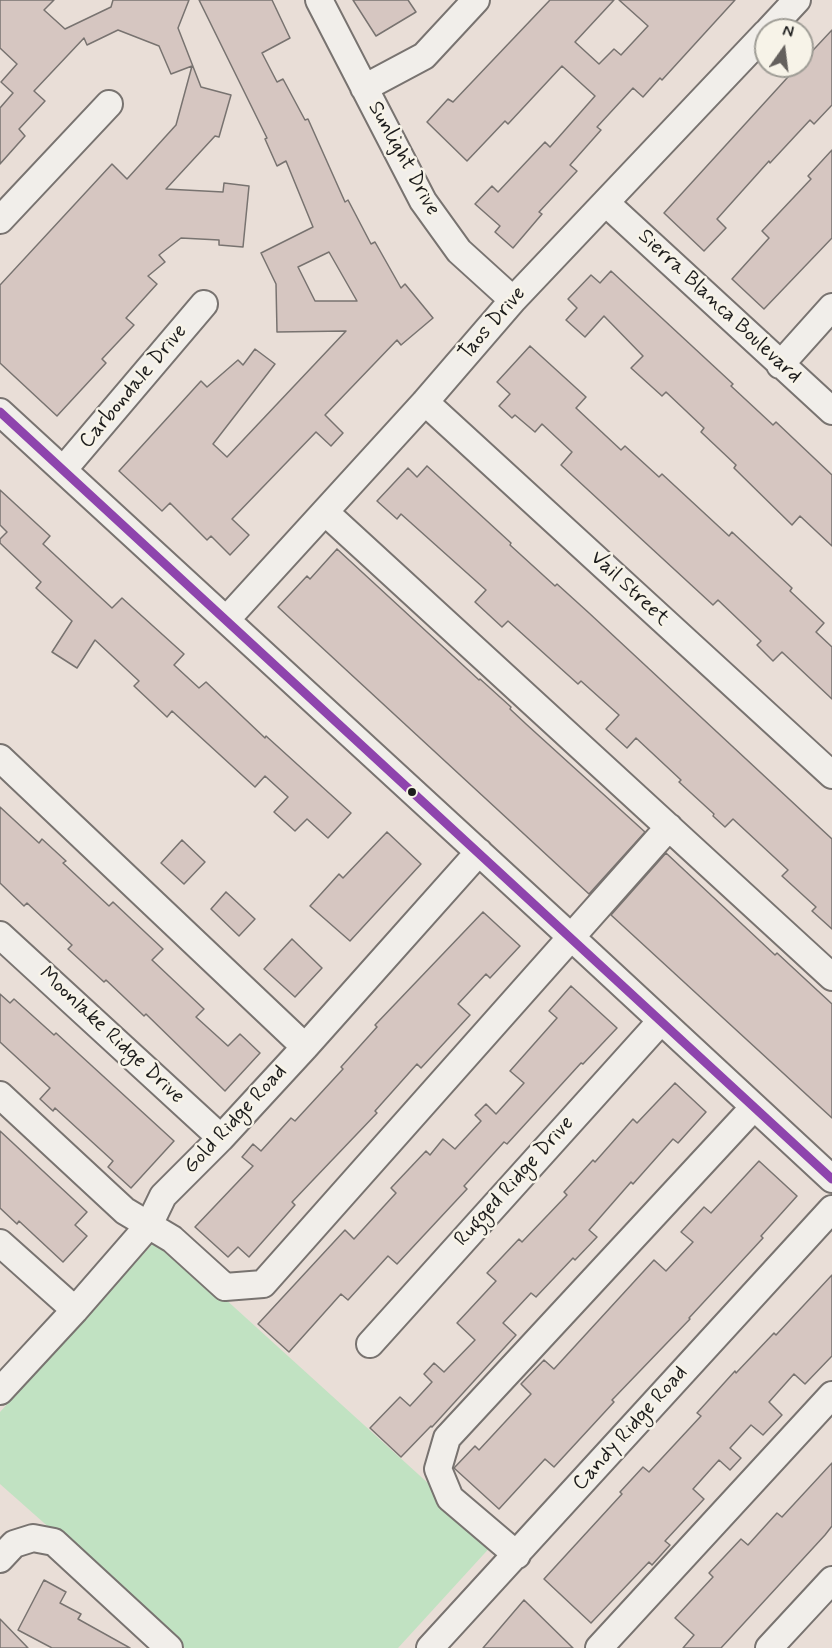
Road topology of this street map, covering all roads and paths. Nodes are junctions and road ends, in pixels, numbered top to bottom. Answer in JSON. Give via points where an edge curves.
{"nodes":[{"id":1,"x":319,"y":0,"type":"edge"},
{"id":2,"x":476,"y":0,"type":"edge"},
{"id":3,"x":797,"y":0,"type":"edge"},
{"id":4,"x":780,"y":18,"type":"edge"},
{"id":5,"x":754,"y":45,"type":"edge"},
{"id":6,"x":364,"y":88,"type":"junction"},
{"id":7,"x":109,"y":104,"type":"dead end"},
{"id":8,"x":606,"y":203,"type":"junction"},
{"id":9,"x":0,"y":220,"type":"edge"},
{"id":10,"x":513,"y":300,"type":"junction"},
{"id":11,"x":204,"y":304,"type":"dead end"},
{"id":12,"x":832,"y":307,"type":"edge"},
{"id":13,"x":780,"y":365,"type":"junction"},
{"id":14,"x":425,"y":402,"type":"junction"},
{"id":15,"x":832,"y":411,"type":"edge"},
{"id":16,"x":0,"y":412,"type":"edge"},
{"id":17,"x":63,"y":470,"type":"junction"},
{"id":18,"x":325,"y":512,"type":"junction"},
{"id":19,"x":226,"y":620,"type":"junction"},
{"id":20,"x":0,"y":759,"type":"edge"},
{"id":21,"x":832,"y":775,"type":"edge"},
{"id":22,"x":669,"y":827,"type":"junction"},
{"id":23,"x":479,"y":852,"type":"junction"},
{"id":24,"x":0,"y":935,"type":"edge"},
{"id":25,"x":571,"y":937,"type":"junction"},
{"id":26,"x":832,"y":977,"type":"edge"},
{"id":27,"x":661,"y":1021,"type":"junction"},
{"id":28,"x":305,"y":1047,"type":"junction"},
{"id":29,"x":0,"y":1095,"type":"edge"},
{"id":30,"x":754,"y":1107,"type":"junction"},
{"id":31,"x":221,"y":1138,"type":"junction"},
{"id":32,"x":832,"y":1179,"type":"edge"},
{"id":33,"x":832,"y":1209,"type":"edge"},
{"id":34,"x":149,"y":1225,"type":"junction"},
{"id":35,"x":0,"y":1244,"type":"edge"},
{"id":36,"x":75,"y":1310,"type":"junction"},
{"id":37,"x":370,"y":1344,"type":"dead end"},
{"id":38,"x":0,"y":1391,"type":"edge"},
{"id":39,"x":832,"y":1395,"type":"edge"},
{"id":40,"x":517,"y":1554,"type":"junction"},
{"id":41,"x":0,"y":1559,"type":"edge"},
{"id":42,"x":832,"y":1580,"type":"edge"},
{"id":43,"x":170,"y":1648,"type":"edge"},
{"id":44,"x":430,"y":1648,"type":"edge"},
{"id":45,"x":599,"y":1648,"type":"edge"},
{"id":46,"x":769,"y":1648,"type":"edge"}],
"edges":[{"from":1,"to":6,"type":"street","name":"Sunlight Drive"},
{"from":2,"to":6,"type":"street","via":[[424,56]]},
{"from":3,"to":4,"type":"street","name":"Taos Drive"},
{"from":5,"to":8,"type":"street","name":"Taos Drive"},
{"from":6,"to":10,"type":"street","name":"Sunlight Drive","via":[[429,209],[459,251]]},
{"from":7,"to":9,"type":"street"},
{"from":8,"to":10,"type":"street","name":"Taos Drive"},
{"from":8,"to":13,"type":"street","name":"Sierra Blanca Boulevard"},
{"from":10,"to":14,"type":"street","name":"Taos Drive"},
{"from":11,"to":17,"type":"street","name":"Carbondale Drive"},
{"from":12,"to":13,"type":"street"},
{"from":13,"to":15,"type":"street","name":"Sierra Blanca Boulevard"},
{"from":14,"to":18,"type":"street","name":"Taos Drive"},
{"from":14,"to":21,"type":"street","name":"Vail Street"},
{"from":16,"to":17,"type":"street"},
{"from":17,"to":19,"type":"street"},
{"from":18,"to":19,"type":"street","name":"Taos Drive"},
{"from":18,"to":22,"type":"street"},
{"from":19,"to":23,"type":"street"},
{"from":20,"to":28,"type":"street"},
{"from":22,"to":25,"type":"street"},
{"from":22,"to":26,"type":"street"},
{"from":23,"to":25,"type":"street"},
{"from":23,"to":28,"type":"street","name":"Gold Ridge Road"},
{"from":24,"to":31,"type":"street","name":"Moonlake Ridge Drive"},
{"from":25,"to":27,"type":"street"},
{"from":25,"to":34,"type":"street","via":[[263,1284],[225,1287],[172,1239]]},
{"from":27,"to":30,"type":"street"},
{"from":27,"to":37,"type":"street","name":"Rugged Ridge Drive"},
{"from":28,"to":31,"type":"street","name":"Gold Ridge Road"},
{"from":29,"to":34,"type":"street","via":[[125,1211]]},
{"from":30,"to":32,"type":"street"},
{"from":30,"to":40,"type":"street","via":[[447,1438],[438,1469],[450,1498]]},
{"from":31,"to":34,"type":"street","name":"Gold Ridge Road","via":[[163,1196]]},
{"from":33,"to":40,"type":"street","name":"Candy Ridge Road"},
{"from":34,"to":36,"type":"street","name":"Gold Ridge Road"},
{"from":35,"to":36,"type":"street"},
{"from":36,"to":38,"type":"street","name":"Gold Ridge Road"},
{"from":39,"to":45,"type":"street"},
{"from":40,"to":44,"type":"street","name":"Candy Ridge Road"},
{"from":41,"to":43,"type":"street","via":[[14,1544],[33,1538],[54,1542]]},
{"from":42,"to":46,"type":"street"}]}
